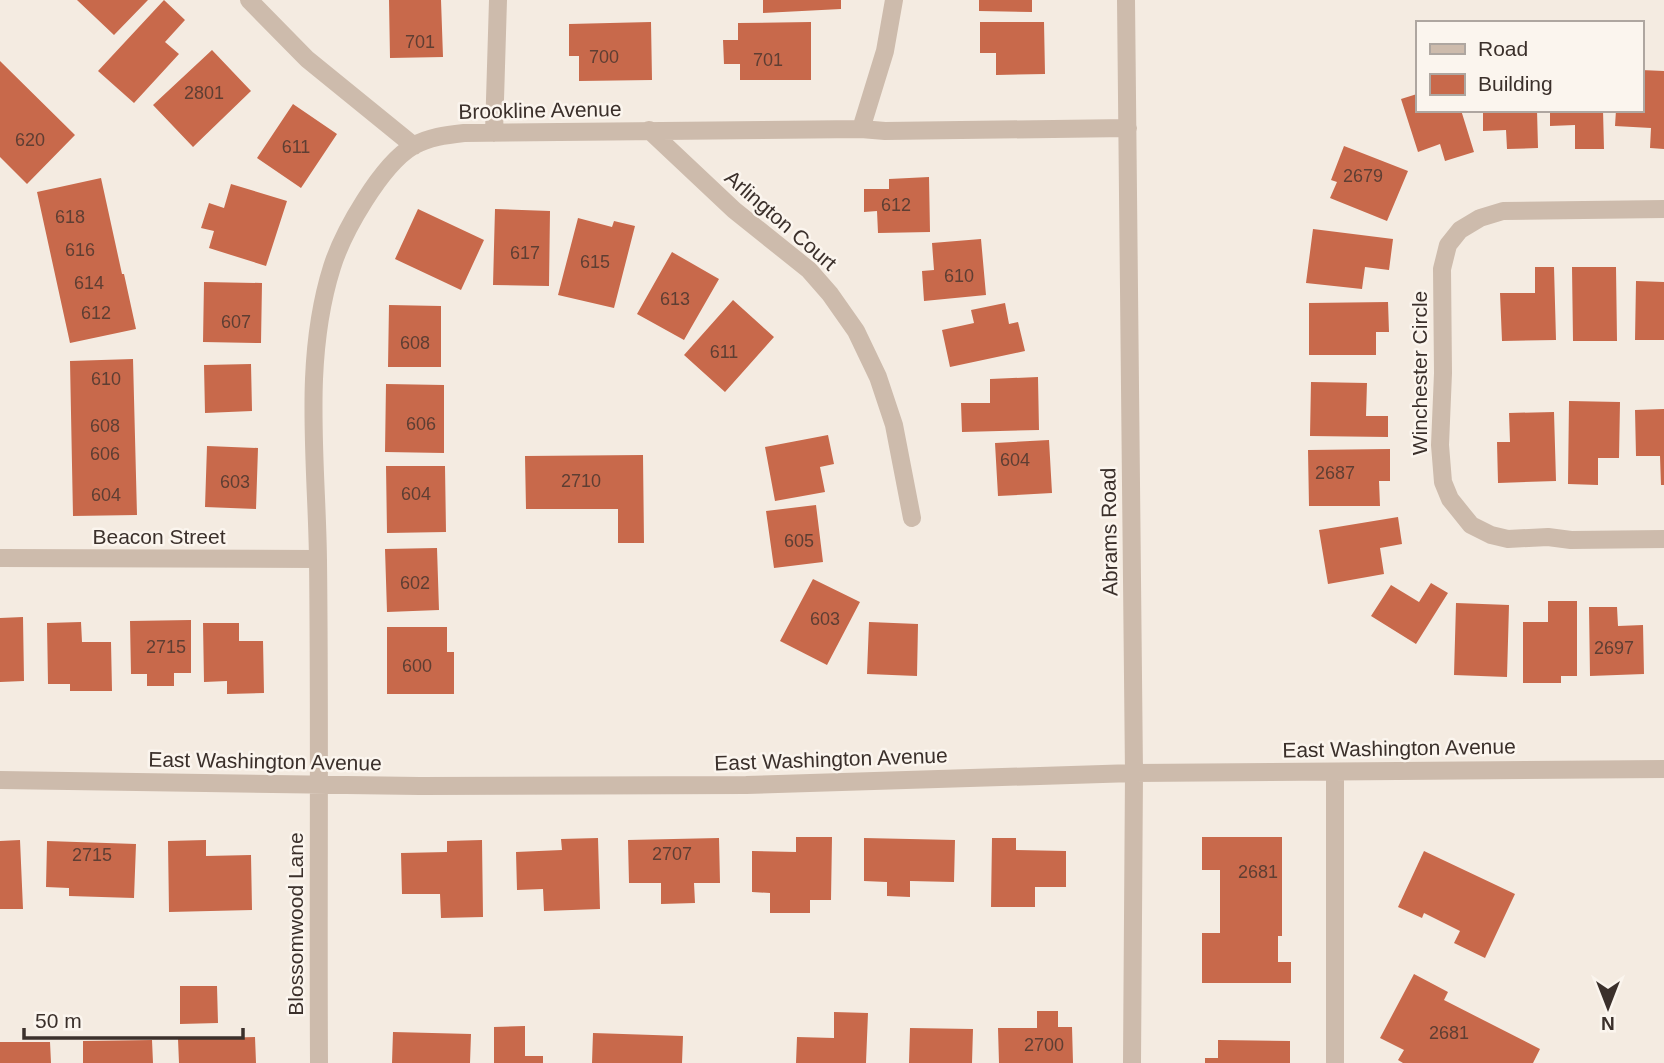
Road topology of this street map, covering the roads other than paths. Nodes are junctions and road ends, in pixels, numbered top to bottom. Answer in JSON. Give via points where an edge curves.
{"nodes":[{"id":1,"x":249,"y":0,"type":"edge"},
{"id":2,"x":498,"y":0,"type":"edge"},
{"id":3,"x":894,"y":0,"type":"edge"},
{"id":4,"x":1126,"y":0,"type":"edge"},
{"id":5,"x":1128,"y":128,"type":"junction"},
{"id":6,"x":860,"y":129,"type":"junction"},
{"id":7,"x":649,"y":130,"type":"junction"},
{"id":8,"x":494,"y":133,"type":"junction"},
{"id":9,"x":414,"y":146,"type":"junction"},
{"id":10,"x":1664,"y":209,"type":"edge"},
{"id":11,"x":912,"y":518,"type":"dead end"},
{"id":12,"x":1664,"y":539,"type":"edge"},
{"id":13,"x":0,"y":558,"type":"edge"},
{"id":14,"x":318,"y":559,"type":"junction"},
{"id":15,"x":1664,"y":769,"type":"edge"},
{"id":16,"x":1335,"y":772,"type":"junction"},
{"id":17,"x":1134,"y":773,"type":"junction"},
{"id":18,"x":0,"y":780,"type":"edge"},
{"id":19,"x":318,"y":785,"type":"junction"},
{"id":20,"x":318,"y":1063,"type":"edge"},
{"id":21,"x":1132,"y":1063,"type":"edge"},
{"id":22,"x":1335,"y":1063,"type":"edge"}],
"edges":[{"from":1,"to":9,"type":"street","via":[[307,59]]},
{"from":2,"to":8,"type":"street"},
{"from":3,"to":6,"type":"street","via":[[885,51]]},
{"from":4,"to":5,"type":"street","name":"Abrams Road"},
{"from":5,"to":6,"type":"street","name":"Brookline Avenue"},
{"from":5,"to":17,"type":"street","name":"Abrams Road"},
{"from":6,"to":7,"type":"street","name":"Brookline Avenue"},
{"from":7,"to":8,"type":"street","name":"Brookline Avenue"},
{"from":7,"to":11,"type":"street","name":"Arlington Court","via":[[734,210],[809,270],[856,331],[894,425]]},
{"from":8,"to":9,"type":"street","name":"Brookline Avenue","via":[[438,136]]},
{"from":9,"to":14,"type":"street","name":"Brookline Avenue","via":[[375,185],[353,219],[332,265],[323,302],[313,421]]},
{"from":10,"to":12,"type":"street","name":"Winchester Circle","via":[[1503,211],[1460,230],[1448,245],[1442,269],[1440,445],[1443,482],[1450,499],[1471,524],[1491,535],[1508,539]]},
{"from":13,"to":14,"type":"street","name":"Beacon Street"},
{"from":14,"to":19,"type":"street","name":"Brookline Avenue"},
{"from":15,"to":16,"type":"street","name":"East Washington Avenue"},
{"from":16,"to":17,"type":"street","name":"East Washington Avenue"},
{"from":16,"to":22,"type":"street"},
{"from":17,"to":19,"type":"street","name":"East Washington Avenue","via":[[746,785]]},
{"from":17,"to":21,"type":"street","name":"Abrams Road"},
{"from":18,"to":19,"type":"street","name":"East Washington Avenue"},
{"from":19,"to":20,"type":"street","name":"Blossomwood Lane"}]}
